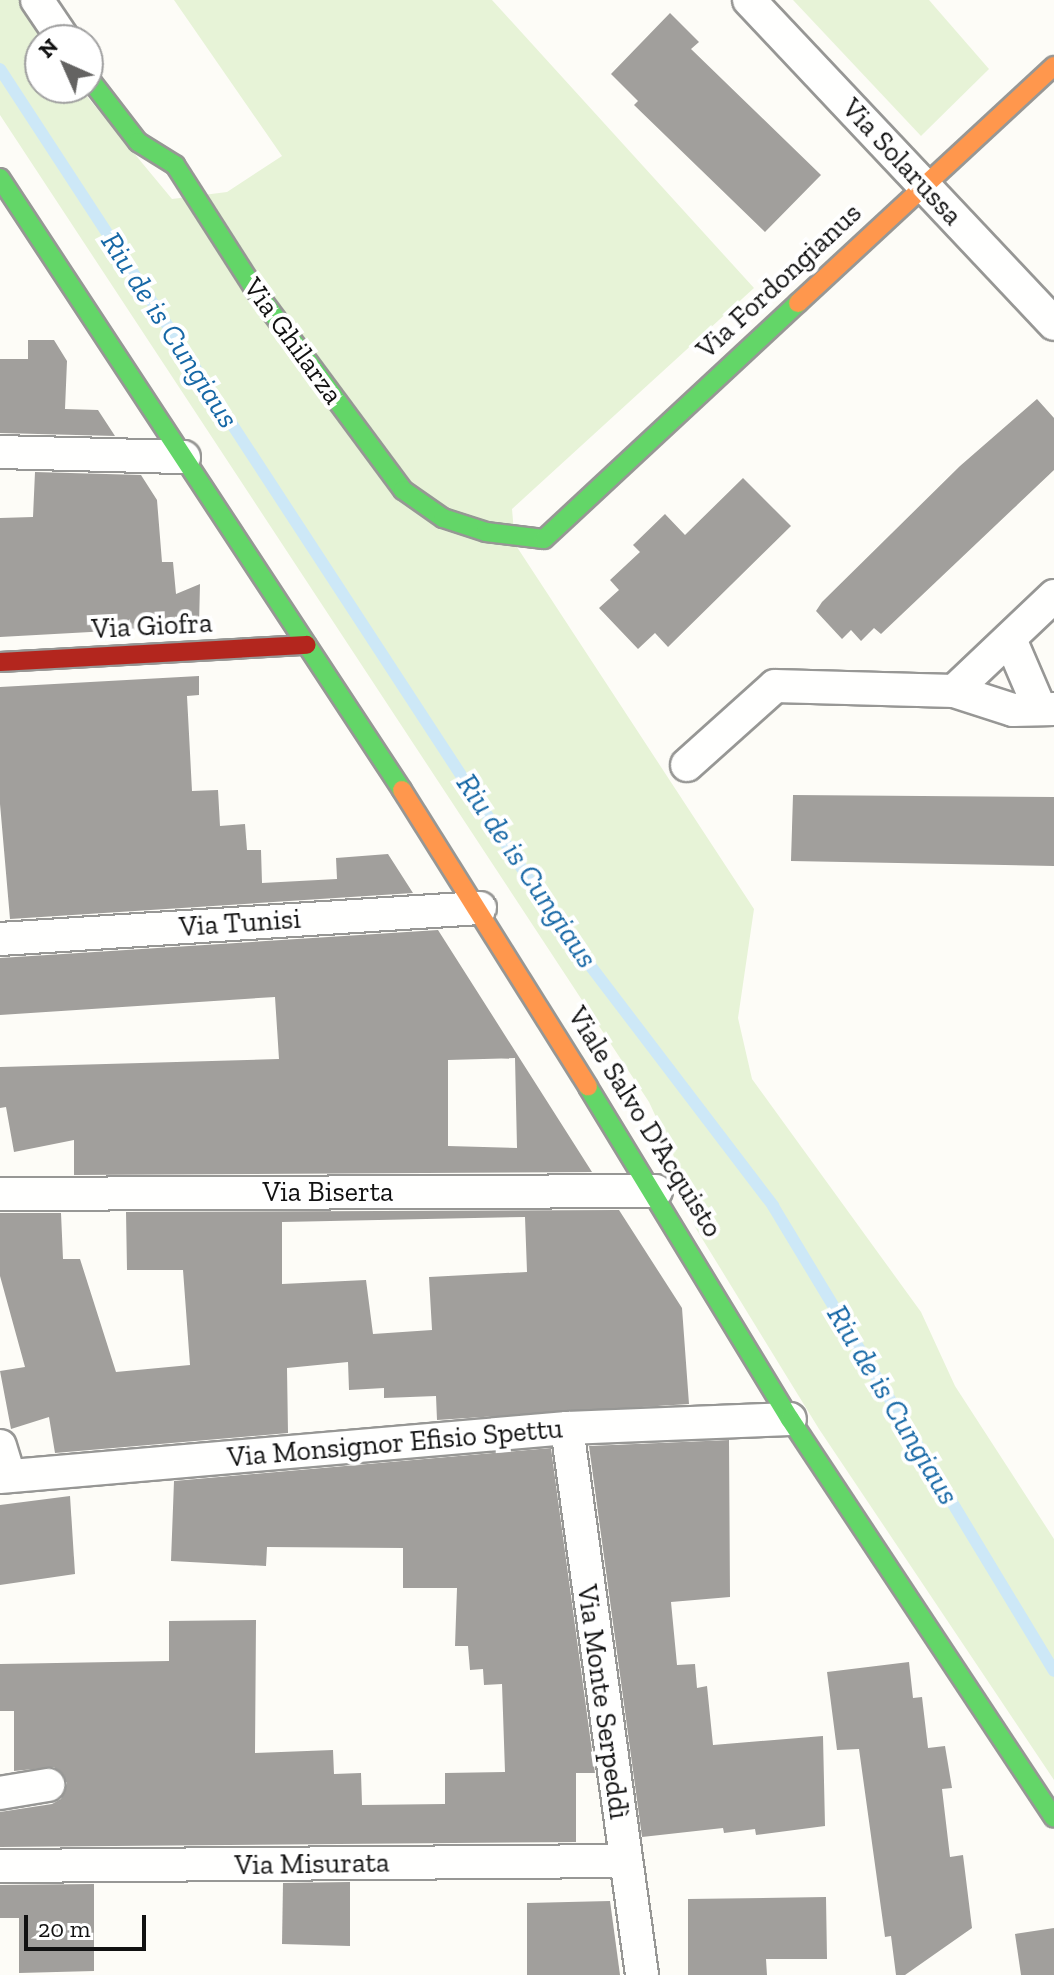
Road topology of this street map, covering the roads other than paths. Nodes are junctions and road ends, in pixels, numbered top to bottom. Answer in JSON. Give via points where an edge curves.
{"nodes":[{"id":1,"x":37,"y":0,"type":"edge"},
{"id":2,"x":749,"y":0,"type":"edge"},
{"id":3,"x":53,"y":24,"type":"edge"},
{"id":4,"x":1054,"y":66,"type":"edge"},
{"id":5,"x":104,"y":98,"type":"edge"},
{"id":6,"x":0,"y":178,"type":"edge"},
{"id":7,"x":922,"y":186,"type":"junction"},
{"id":8,"x":1054,"y":324,"type":"edge"},
{"id":9,"x":0,"y":452,"type":"edge"},
{"id":10,"x":184,"y":457,"type":"junction"},
{"id":11,"x":544,"y":539,"type":"joint"},
{"id":12,"x":1054,"y":596,"type":"edge"},
{"id":13,"x":1010,"y":639,"type":"junction"},
{"id":14,"x":307,"y":645,"type":"junction"},
{"id":15,"x":0,"y":662,"type":"edge"},
{"id":16,"x":954,"y":691,"type":"junction"},
{"id":17,"x":1047,"y":709,"type":"edge"},
{"id":18,"x":687,"y":765,"type":"dead end"},
{"id":19,"x":480,"y":908,"type":"junction"},
{"id":20,"x":0,"y":939,"type":"edge"},
{"id":21,"x":656,"y":1191,"type":"junction"},
{"id":22,"x":0,"y":1194,"type":"edge"},
{"id":23,"x":790,"y":1419,"type":"junction"},
{"id":24,"x":567,"y":1428,"type":"junction"},
{"id":25,"x":3,"y":1466,"type":"edge"},
{"id":26,"x":48,"y":1785,"type":"dead end"},
{"id":27,"x":0,"y":1793,"type":"edge"},
{"id":28,"x":1054,"y":1818,"type":"edge"},
{"id":29,"x":624,"y":1861,"type":"junction"},
{"id":30,"x":0,"y":1866,"type":"edge"},
{"id":31,"x":642,"y":1975,"type":"edge"}],
"edges":[{"from":1,"to":3,"type":"street"},
{"from":2,"to":7,"type":"street","name":"Via Solarussa"},
{"from":4,"to":7,"type":"street","name":"Via Fordongianus"},
{"from":5,"to":11,"type":"street","name":"Via Ghilarza","via":[[138,142],[175,165],[255,290],[403,490],[443,518],[486,532]]},
{"from":6,"to":10,"type":"street","name":"Viale Salvo D'Acquisto"},
{"from":7,"to":8,"type":"street","name":"Via Solarussa"},
{"from":7,"to":11,"type":"street","name":"Via Fordongianus"},
{"from":9,"to":10,"type":"street"},
{"from":10,"to":14,"type":"street","name":"Viale Salvo D'Acquisto"},
{"from":12,"to":13,"type":"street"},
{"from":13,"to":16,"type":"street"},
{"from":13,"to":17,"type":"street"},
{"from":14,"to":15,"type":"street","name":"Via Giofra"},
{"from":14,"to":19,"type":"street","name":"Viale Salvo D'Acquisto"},
{"from":16,"to":17,"type":"street","via":[[1013,710]]},
{"from":16,"to":18,"type":"street","via":[[775,686]]},
{"from":19,"to":20,"type":"street","name":"Via Tunisi"},
{"from":19,"to":21,"type":"street","name":"Viale Salvo D'Acquisto"},
{"from":21,"to":22,"type":"street","name":"Via Biserta"},
{"from":21,"to":23,"type":"street","name":"Viale Salvo D'Acquisto"},
{"from":23,"to":24,"type":"street","name":"Via Monsignor Efisio Spettu"},
{"from":23,"to":28,"type":"street","name":"Viale Salvo D'Acquisto"},
{"from":24,"to":25,"type":"street","name":"Via Monsignor Efisio Spettu"},
{"from":24,"to":29,"type":"street","name":"Via Monte Serpeddì"},
{"from":26,"to":27,"type":"street"},
{"from":29,"to":30,"type":"street","name":"Via Misurata"},
{"from":29,"to":31,"type":"street","name":"Via Monte Serpeddì"}]}
